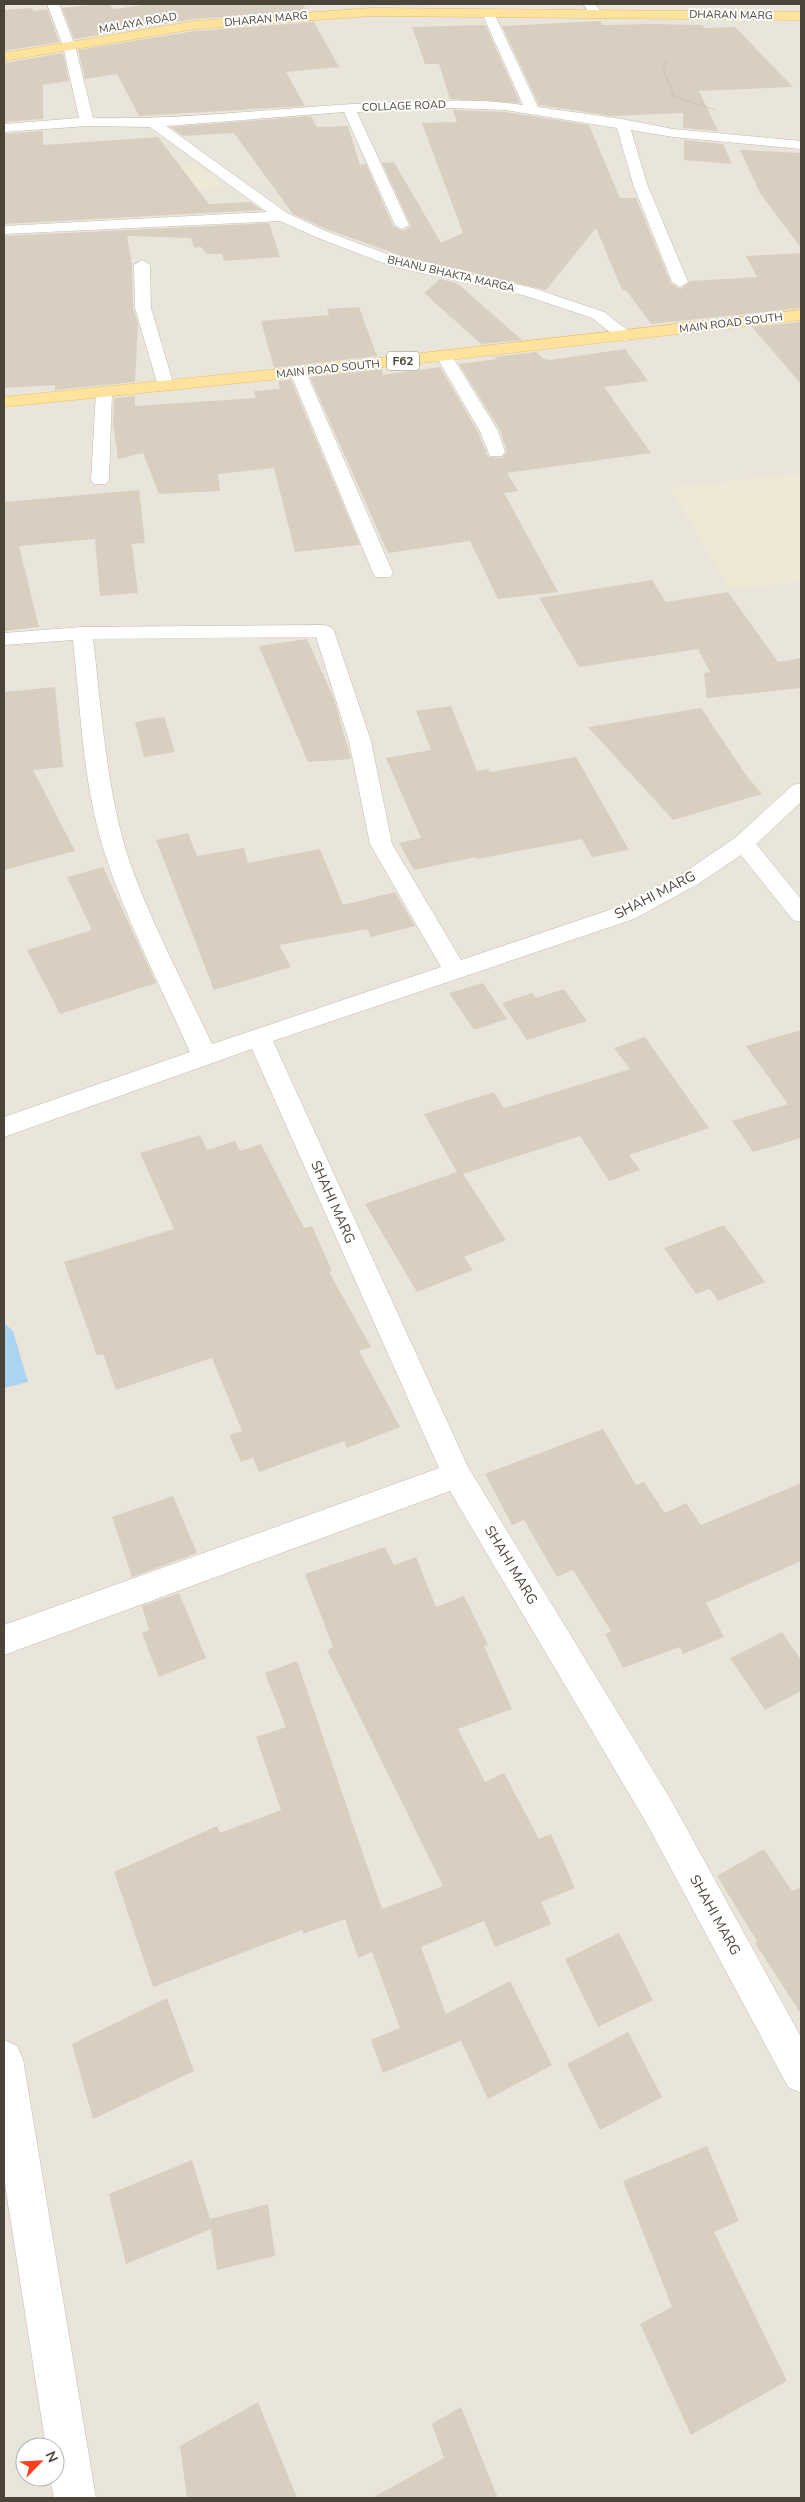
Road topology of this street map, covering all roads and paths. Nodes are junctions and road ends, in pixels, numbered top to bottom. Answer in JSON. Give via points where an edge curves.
{"nodes":[{"id":1,"x":53,"y":4,"type":"edge"},
{"id":2,"x":333,"y":4,"type":"edge"},
{"id":3,"x":670,"y":4,"type":"edge"},
{"id":4,"x":801,"y":6,"type":"edge"},
{"id":5,"x":593,"y":8,"type":"edge"},
{"id":6,"x":488,"y":13,"type":"junction"},
{"id":7,"x":801,"y":16,"type":"edge"},
{"id":8,"x":67,"y":41,"type":"junction"},
{"id":9,"x":4,"y":46,"type":"edge"},
{"id":10,"x":4,"y":57,"type":"edge"},
{"id":11,"x":666,"y":61,"type":"dead end"},
{"id":12,"x":349,"y":108,"type":"junction"},
{"id":13,"x":532,"y":109,"type":"junction"},
{"id":14,"x":720,"y":112,"type":"dead end"},
{"id":15,"x":87,"y":122,"type":"junction"},
{"id":16,"x":153,"y":123,"type":"junction"},
{"id":17,"x":622,"y":123,"type":"junction"},
{"id":18,"x":4,"y":128,"type":"edge"},
{"id":19,"x":801,"y":145,"type":"edge"},
{"id":20,"x":282,"y":216,"type":"junction"},
{"id":21,"x":402,"y":225,"type":"dead end"},
{"id":22,"x":4,"y":230,"type":"edge"},
{"id":23,"x":142,"y":265,"type":"dead end"},
{"id":24,"x":680,"y":282,"type":"dead end"},
{"id":25,"x":801,"y":315,"type":"edge"},
{"id":26,"x":625,"y":336,"type":"junction"},
{"id":27,"x":444,"y":356,"type":"junction"},
{"id":28,"x":298,"y":372,"type":"junction"},
{"id":29,"x":166,"y":386,"type":"junction"},
{"id":30,"x":104,"y":392,"type":"junction"},
{"id":31,"x":4,"y":402,"type":"edge"},
{"id":32,"x":496,"y":452,"type":"dead end"},
{"id":33,"x":100,"y":480,"type":"dead end"},
{"id":34,"x":383,"y":573,"type":"dead end"},
{"id":35,"x":82,"y":633,"type":"junction"},
{"id":36,"x":4,"y":639,"type":"edge"},
{"id":37,"x":801,"y":790,"type":"edge"},
{"id":38,"x":743,"y":842,"type":"junction"},
{"id":39,"x":801,"y":914,"type":"edge"},
{"id":40,"x":455,"y":971,"type":"junction"},
{"id":41,"x":259,"y":1037,"type":"junction"},
{"id":42,"x":205,"y":1057,"type":"junction"},
{"id":43,"x":4,"y":1127,"type":"edge"},
{"id":44,"x":458,"y":1475,"type":"junction"},
{"id":45,"x":4,"y":1640,"type":"edge"},
{"id":46,"x":4,"y":2059,"type":"edge"},
{"id":47,"x":801,"y":2074,"type":"edge"},
{"id":48,"x":74,"y":2498,"type":"edge"}],
"edges":[{"from":1,"to":8,"type":"street"},
{"from":2,"to":8,"type":"main road","name":"MALAYA ROAD","via":[[186,15]]},
{"from":3,"to":4,"type":"main road"},
{"from":5,"to":6,"type":"main road","name":"DHARAN MARG"},
{"from":5,"to":7,"type":"main road","name":"DHARAN MARG"},
{"from":6,"to":8,"type":"main road","name":"DHARAN MARG","via":[[371,12],[296,16]]},
{"from":6,"to":13,"type":"street"},
{"from":8,"to":9,"type":"main road","name":"MALAYA ROAD"},
{"from":8,"to":10,"type":"main road","name":"DHARAN MARG"},
{"from":8,"to":15,"type":"street"},
{"from":11,"to":14,"type":"path","via":[[663,70],[674,96]]},
{"from":12,"to":13,"type":"street","name":"COLLAGE ROAD","via":[[452,104]]},
{"from":12,"to":16,"type":"street","name":"COLLAGE ROAD"},
{"from":12,"to":21,"type":"street"},
{"from":13,"to":17,"type":"street","name":"COLLAGE ROAD"},
{"from":15,"to":16,"type":"street","name":"COLLAGE ROAD"},
{"from":15,"to":18,"type":"street","name":"COLLAGE ROAD"},
{"from":16,"to":20,"type":"street","name":"BHANU BHAKTA MARGA"},
{"from":17,"to":19,"type":"street","name":"COLLAGE ROAD","via":[[673,133]]},
{"from":17,"to":24,"type":"street","via":[[640,184]]},
{"from":20,"to":22,"type":"street"},
{"from":20,"to":26,"type":"street","name":"BHANU BHAKTA MARGA","via":[[399,264],[527,291],[598,315]]},
{"from":23,"to":29,"type":"street","via":[[143,308]]},
{"from":25,"to":26,"type":"main road","name":"MAIN ROAD SOUTH","number":"F62"},
{"from":26,"to":27,"type":"main road","name":"MAIN ROAD SOUTH","number":"F62"},
{"from":27,"to":28,"type":"main road","name":"MAIN ROAD SOUTH","number":"F62"},
{"from":27,"to":32,"type":"street","via":[[489,431]]},
{"from":28,"to":29,"type":"main road","name":"MAIN ROAD SOUTH","number":"F62"},
{"from":28,"to":34,"type":"street"},
{"from":29,"to":30,"type":"main road","name":"MAIN ROAD SOUTH","number":"F62"},
{"from":30,"to":31,"type":"main road","name":"MAIN ROAD SOUTH","number":"F62"},
{"from":30,"to":33,"type":"street"},
{"from":35,"to":36,"type":"street"},
{"from":35,"to":40,"type":"street","via":[[324,631],[360,741],[381,844]]},
{"from":35,"to":42,"type":"street","via":[[103,804],[118,860]]},
{"from":37,"to":38,"type":"street","name":"SHAHI MARG"},
{"from":38,"to":39,"type":"street"},
{"from":38,"to":40,"type":"street","name":"SHAHI MARG","via":[[690,879],[626,913]]},
{"from":40,"to":41,"type":"street","name":"SHAHI MARG"},
{"from":41,"to":42,"type":"street","name":"SHAHI MARG"},
{"from":41,"to":44,"type":"street","name":"SHAHI MARG"},
{"from":42,"to":43,"type":"street","name":"SHAHI MARG"},
{"from":44,"to":45,"type":"street"},
{"from":44,"to":47,"type":"street","name":"SHAHI MARG","via":[[659,1812]]},
{"from":46,"to":48,"type":"street"}]}
